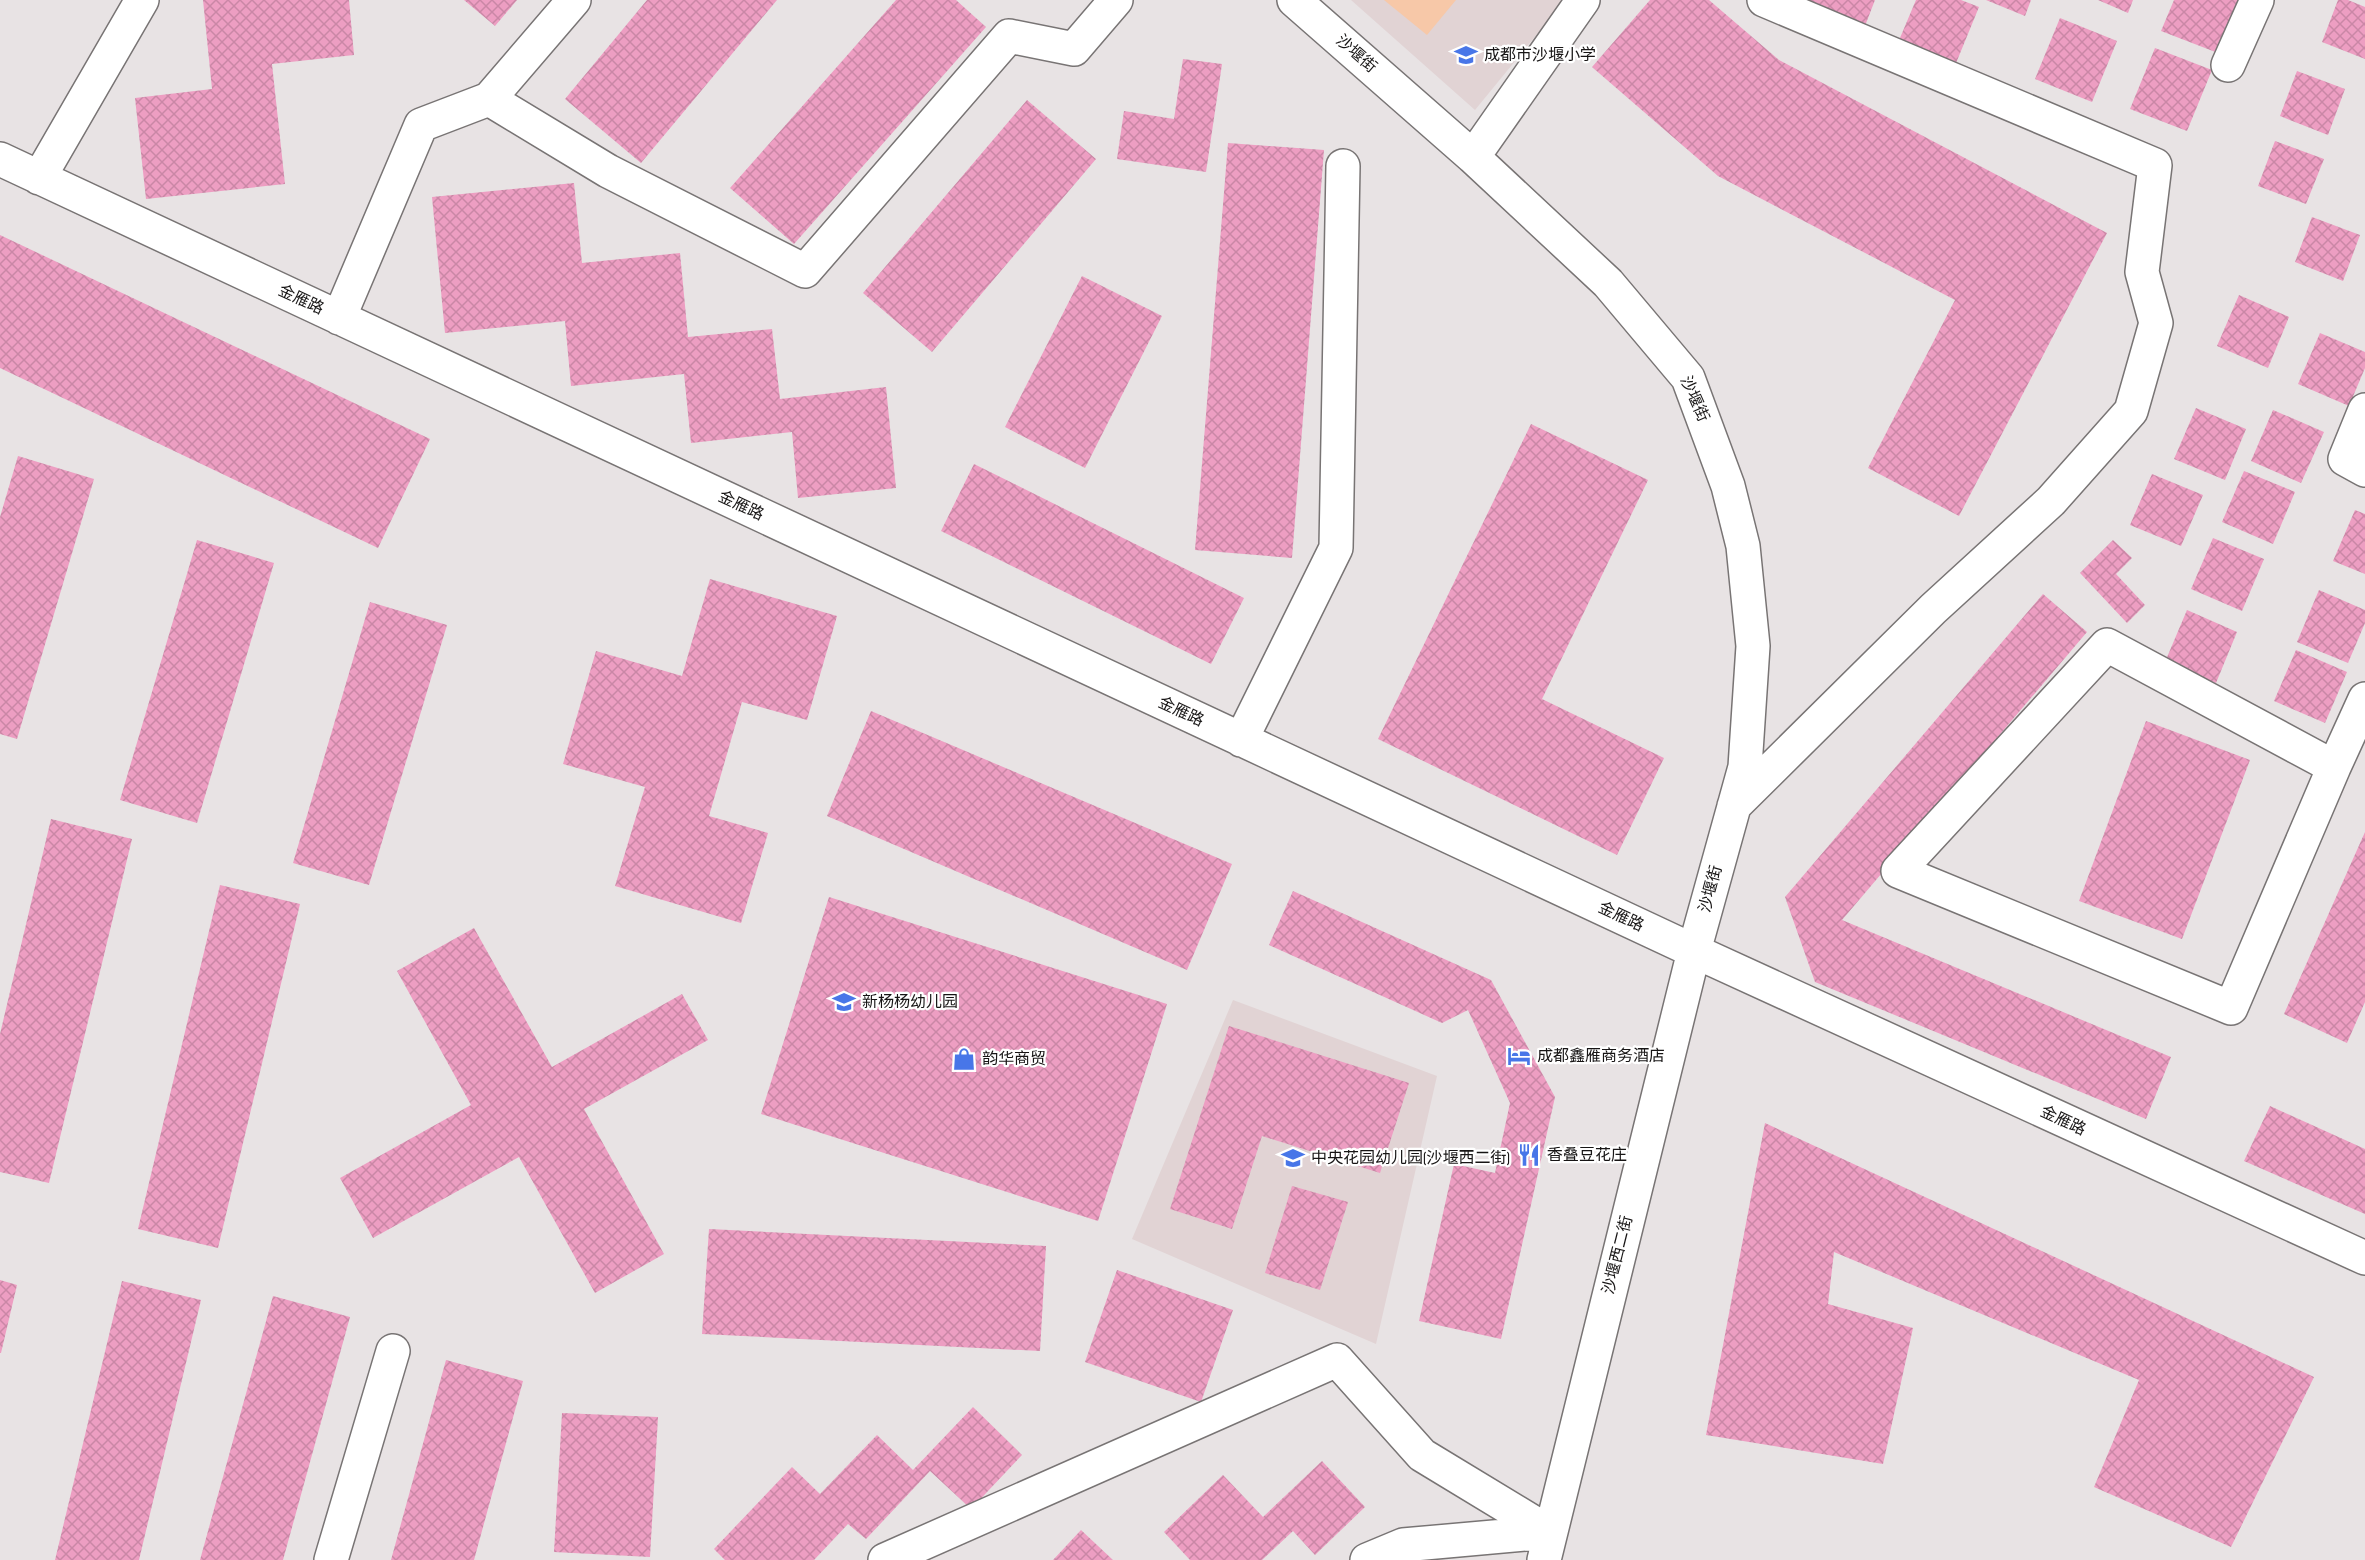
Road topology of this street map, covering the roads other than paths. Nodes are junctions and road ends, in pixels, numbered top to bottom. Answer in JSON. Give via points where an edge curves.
{"nodes":[{"id":1,"x":142,"y":0,"type":"edge"},
{"id":2,"x":574,"y":0,"type":"edge"},
{"id":3,"x":1116,"y":0,"type":"edge"},
{"id":4,"x":1294,"y":0,"type":"edge"},
{"id":5,"x":1583,"y":0,"type":"edge"},
{"id":6,"x":1764,"y":0,"type":"edge"},
{"id":7,"x":2257,"y":0,"type":"edge"},
{"id":8,"x":2229,"y":65,"type":"dead end"},
{"id":9,"x":489,"y":99,"type":"junction"},
{"id":10,"x":1473,"y":157,"type":"junction"},
{"id":11,"x":0,"y":159,"type":"edge"},
{"id":12,"x":1343,"y":166,"type":"dead end"},
{"id":13,"x":39,"y":178,"type":"junction"},
{"id":14,"x":339,"y":318,"type":"junction"},
{"id":15,"x":2365,"y":410,"type":"edge"},
{"id":16,"x":2365,"y":470,"type":"edge"},
{"id":17,"x":2365,"y":699,"type":"edge"},
{"id":18,"x":1241,"y":740,"type":"junction"},
{"id":19,"x":2334,"y":767,"type":"junction"},
{"id":20,"x":1733,"y":807,"type":"junction"},
{"id":21,"x":1694,"y":951,"type":"junction"},
{"id":22,"x":2365,"y":1258,"type":"edge"},
{"id":23,"x":393,"y":1352,"type":"dead end"},
{"id":24,"x":1546,"y":1546,"type":"edge"},
{"id":25,"x":331,"y":1560,"type":"edge"},
{"id":26,"x":885,"y":1560,"type":"edge"},
{"id":27,"x":1368,"y":1560,"type":"edge"}],
"edges":[{"from":1,"to":13,"type":"street"},
{"from":2,"to":9,"type":"street"},
{"from":3,"to":9,"type":"street","via":[[1074,49],[1009,36],[805,271],[608,171]]},
{"from":4,"to":10,"type":"street","name":"沙堰街"},
{"from":5,"to":10,"type":"street"},
{"from":6,"to":20,"type":"street","via":[[2155,165],[2142,272],[2156,323],[2131,411],[2051,501],[1933,609]]},
{"from":7,"to":8,"type":"street"},
{"from":9,"to":14,"type":"street","via":[[421,125]]},
{"from":10,"to":20,"type":"street","name":"沙堰街","via":[[1608,283],[1688,378],[1728,486],[1743,546],[1753,646],[1745,767]]},
{"from":11,"to":13,"type":"street","name":"金雁路"},
{"from":12,"to":18,"type":"street","via":[[1336,548]]},
{"from":13,"to":14,"type":"street","name":"金雁路"},
{"from":14,"to":18,"type":"street","name":"金雁路"},
{"from":15,"to":16,"type":"street","via":[[2345,459]]},
{"from":17,"to":19,"type":"street"},
{"from":18,"to":21,"type":"street","name":"金雁路"},
{"from":19,"to":19,"type":"street","via":[[2231,1008],[1898,871],[2107,645]]},
{"from":20,"to":21,"type":"street","name":"沙堰街"},
{"from":21,"to":22,"type":"street","name":"金雁路"},
{"from":21,"to":24,"type":"street","name":"沙堰西二街"},
{"from":23,"to":25,"type":"street"},
{"from":24,"to":26,"type":"street","via":[[1422,1455],[1337,1360]]},
{"from":24,"to":27,"type":"street","via":[[1403,1545]]}]}
